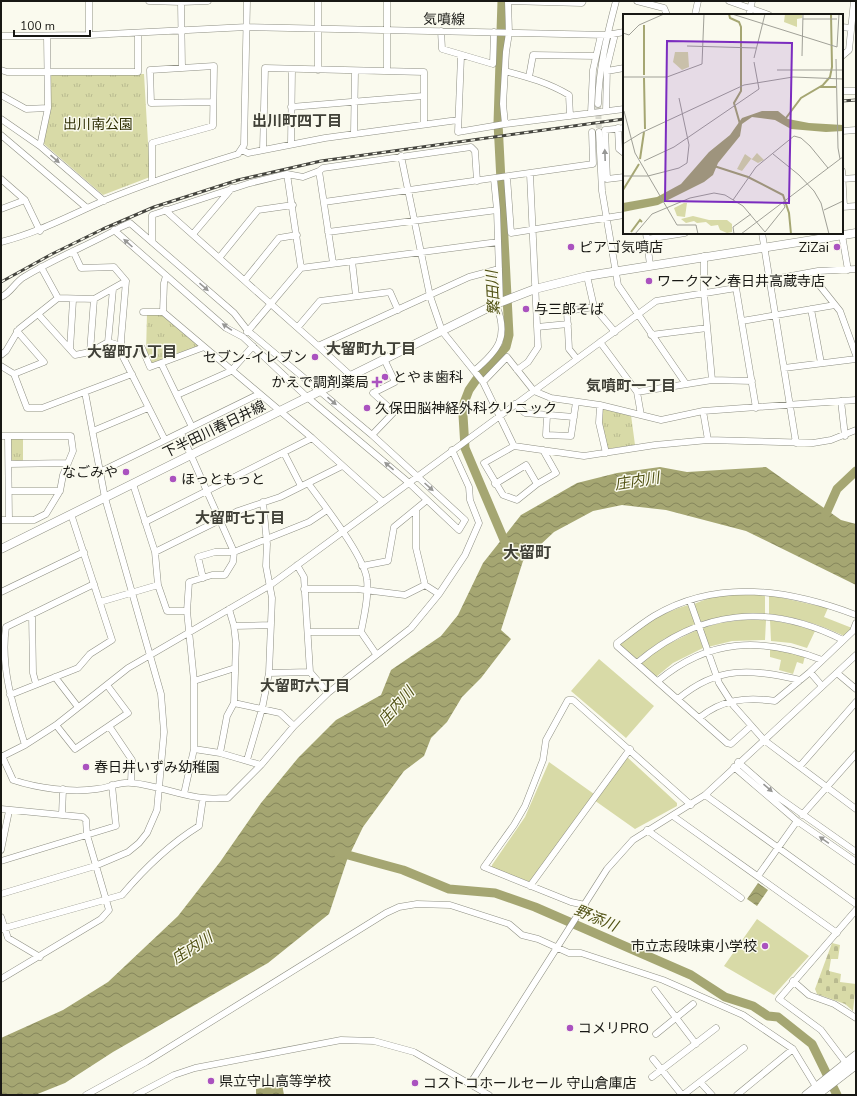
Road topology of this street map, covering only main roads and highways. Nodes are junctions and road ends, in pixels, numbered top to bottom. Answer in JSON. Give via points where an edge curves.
{"nodes":[{"id":1,"x":856,"y":233,"type":"edge"},
{"id":2,"x":1,"y":549,"type":"edge"},
{"id":3,"x":856,"y":1055,"type":"edge"},
{"id":4,"x":856,"y":1065,"type":"edge"},
{"id":5,"x":843,"y":1068,"type":"junction"},
{"id":6,"x":820,"y":1090,"type":"edge"},
{"id":7,"x":806,"y":1095,"type":"edge"}],
"edges":[{"from":1,"to":2,"type":"main road","name":"下半田川春日井線","via":[[587,276],[516,296],[350,375]]},
{"from":3,"to":5,"type":"main road"},
{"from":4,"to":5,"type":"main road"},
{"from":5,"to":6,"type":"main road"},
{"from":6,"to":7,"type":"main road"}]}
